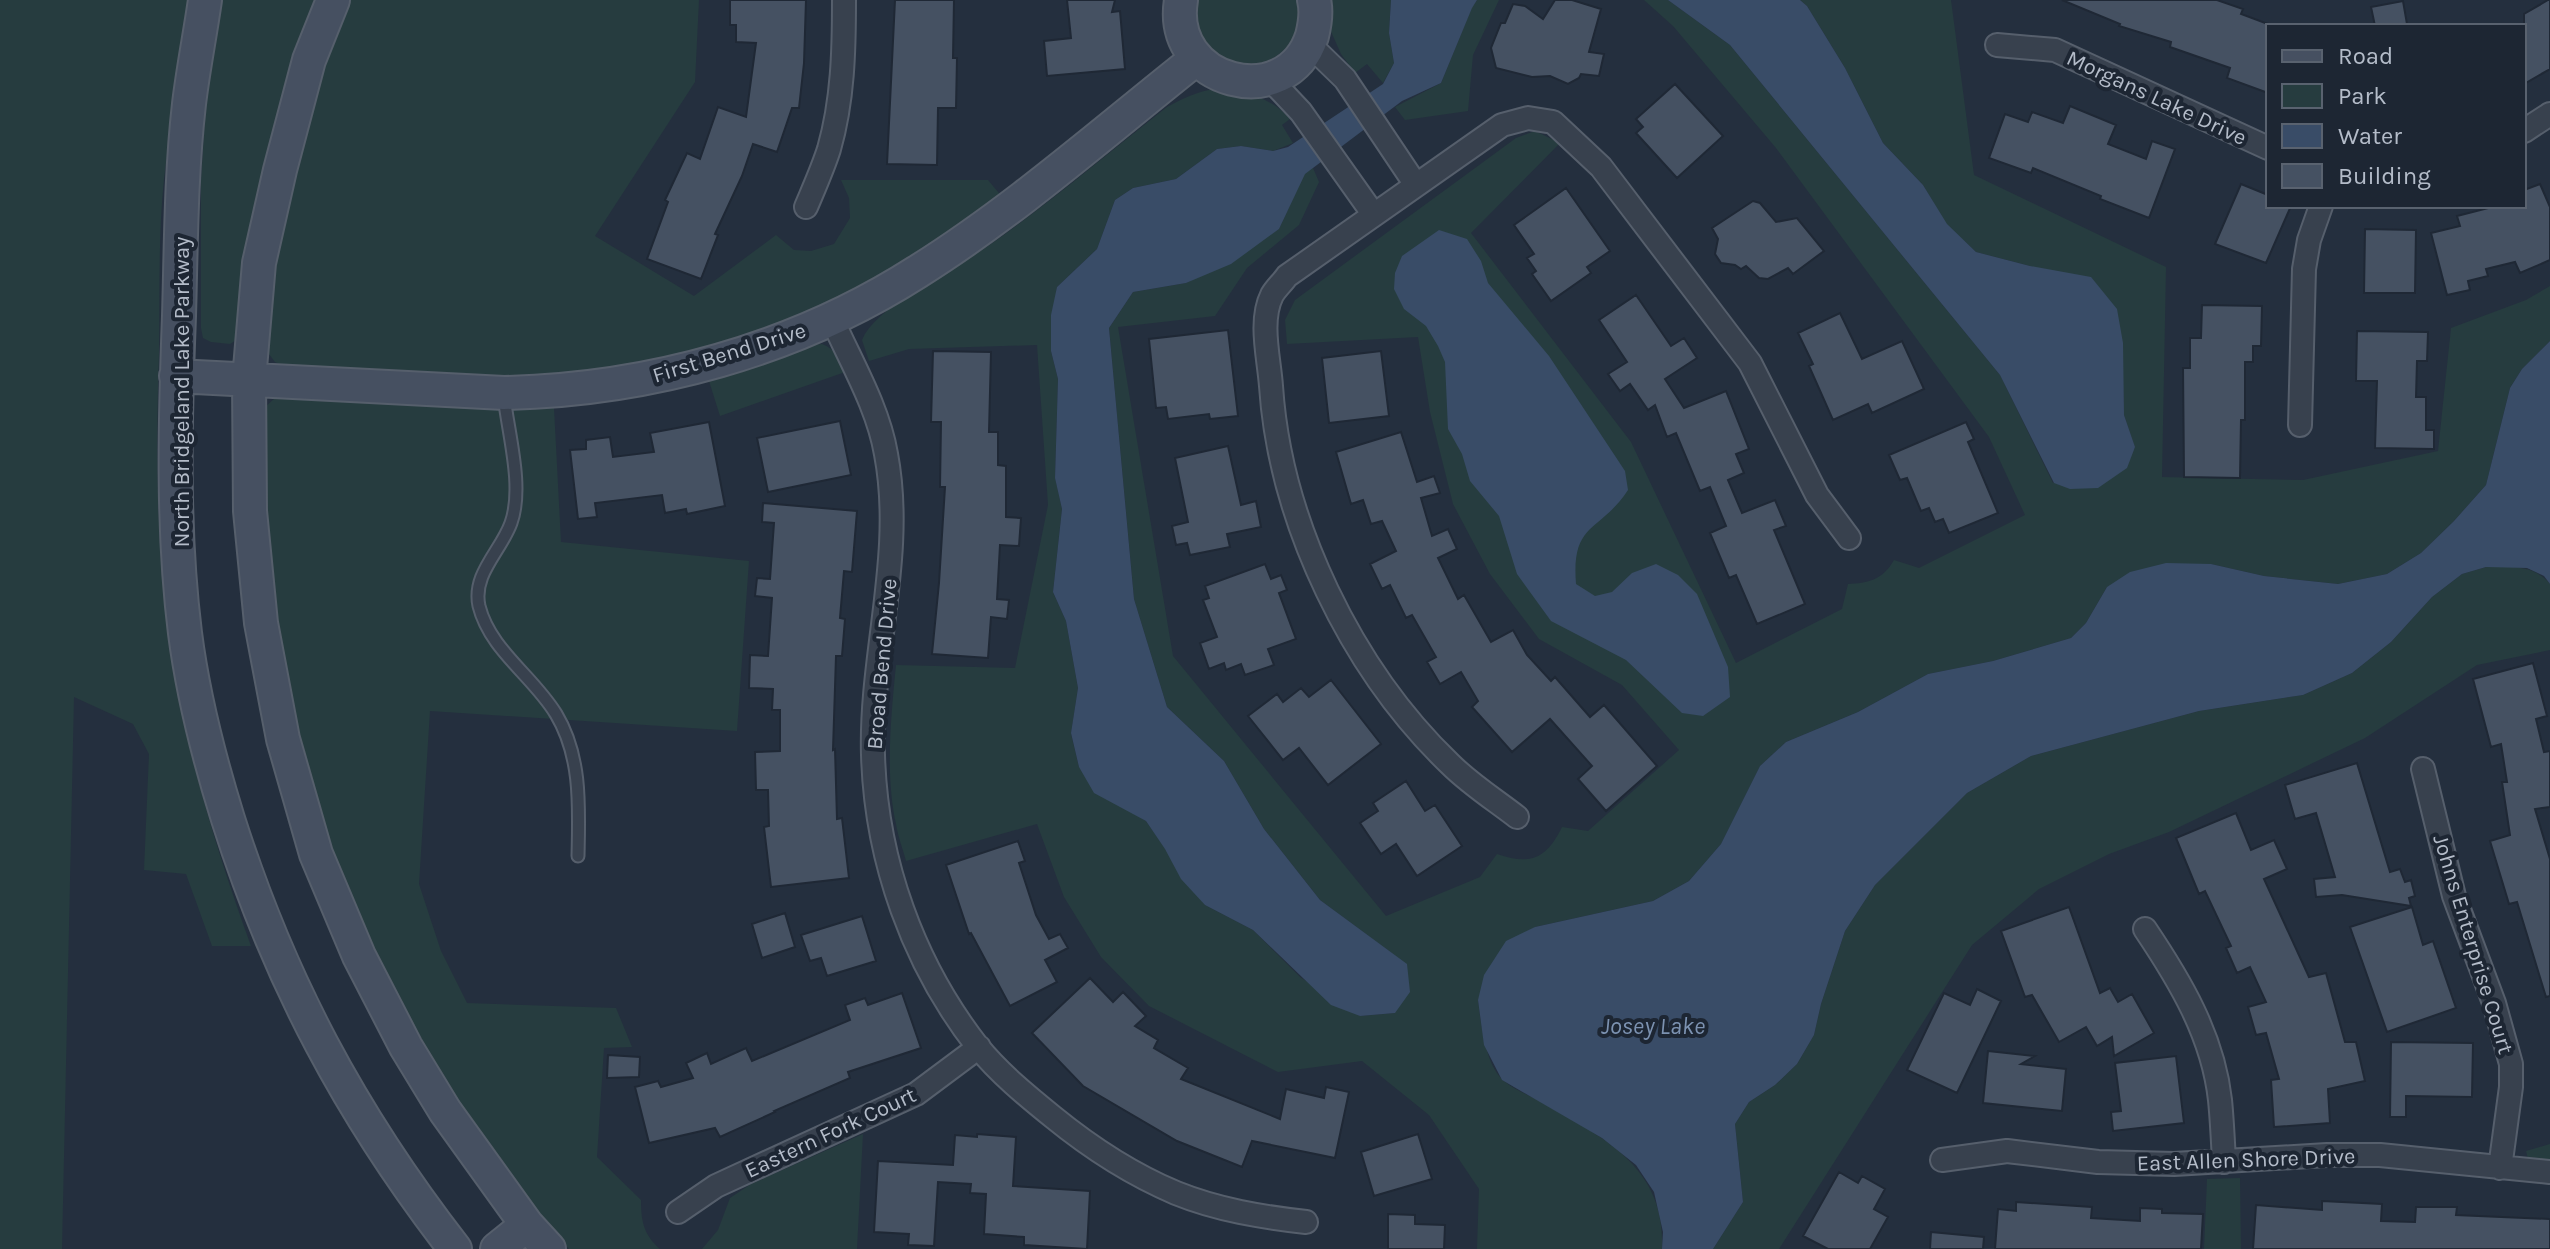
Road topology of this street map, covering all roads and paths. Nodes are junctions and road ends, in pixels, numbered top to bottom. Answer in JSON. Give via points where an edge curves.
{"nodes":[{"id":1,"x":205,"y":0,"type":"edge"},
{"id":2,"x":333,"y":0,"type":"edge"},
{"id":3,"x":844,"y":0,"type":"edge"},
{"id":4,"x":1181,"y":0,"type":"edge"},
{"id":5,"x":1314,"y":0,"type":"edge"},
{"id":6,"x":1309,"y":44,"type":"junction"},
{"id":7,"x":1997,"y":45,"type":"dead end"},
{"id":8,"x":1196,"y":59,"type":"junction"},
{"id":9,"x":1269,"y":78,"type":"junction"},
{"id":10,"x":2550,"y":114,"type":"edge"},
{"id":11,"x":2526,"y":130,"type":"edge"},
{"id":12,"x":2266,"y":147,"type":"edge"},
{"id":13,"x":1416,"y":185,"type":"junction"},
{"id":14,"x":806,"y":207,"type":"dead end"},
{"id":15,"x":2320,"y":208,"type":"edge"},
{"id":16,"x":1374,"y":215,"type":"junction"},
{"id":17,"x":832,"y":319,"type":"junction"},
{"id":18,"x":176,"y":376,"type":"junction"},
{"id":19,"x":249,"y":380,"type":"junction"},
{"id":20,"x":504,"y":393,"type":"junction"},
{"id":21,"x":2300,"y":425,"type":"dead end"},
{"id":22,"x":1849,"y":538,"type":"dead end"},
{"id":23,"x":2423,"y":769,"type":"dead end"},
{"id":24,"x":1517,"y":817,"type":"dead end"},
{"id":25,"x":578,"y":856,"type":"dead end"},
{"id":26,"x":2145,"y":929,"type":"dead end"},
{"id":27,"x":979,"y":1047,"type":"junction"},
{"id":28,"x":1942,"y":1160,"type":"dead end"},
{"id":29,"x":2224,"y":1162,"type":"junction"},
{"id":30,"x":2500,"y":1168,"type":"junction"},
{"id":31,"x":2550,"y":1172,"type":"edge"},
{"id":32,"x":678,"y":1212,"type":"dead end"},
{"id":33,"x":1306,"y":1222,"type":"dead end"},
{"id":34,"x":527,"y":1225,"type":"junction"},
{"id":35,"x":455,"y":1249,"type":"edge"},
{"id":36,"x":497,"y":1249,"type":"edge"},
{"id":37,"x":549,"y":1249,"type":"edge"}],
"edges":[{"from":1,"to":18,"type":"main road","name":"North Bridgeland Lake Parkway","via":[[189,106]]},
{"from":2,"to":19,"type":"main road","via":[[309,60],[259,263]]},
{"from":3,"to":14,"type":"street","via":[[837,115]]},
{"from":4,"to":8,"type":"main road","via":[[1183,37]]},
{"from":5,"to":6,"type":"main road"},
{"from":6,"to":9,"type":"main road","via":[[1285,71]]},
{"from":6,"to":13,"type":"street","via":[[1345,79]]},
{"from":7,"to":12,"type":"street","name":"Morgans Lake Drive","via":[[2055,50]]},
{"from":8,"to":9,"type":"main road","via":[[1229,80]]},
{"from":8,"to":17,"type":"main road","name":"First Bend Drive","via":[[980,230],[915,274]]},
{"from":9,"to":16,"type":"street","via":[[1301,112]]},
{"from":10,"to":11,"type":"street"},
{"from":13,"to":16,"type":"street"},
{"from":13,"to":22,"type":"street","via":[[1502,125],[1528,118],[1553,122],[1601,167],[1750,363],[1817,495]]},
{"from":15,"to":21,"type":"street","via":[[2304,269]]},
{"from":16,"to":24,"type":"street","via":[[1287,276],[1272,295],[1266,317],[1273,414],[1287,481],[1313,560],[1352,641],[1403,712],[1451,765]]},
{"from":17,"to":20,"type":"main road","name":"First Bend Drive","via":[[697,367],[553,392]]},
{"from":17,"to":27,"type":"street","name":"Broad Bend Drive","via":[[873,410],[892,494],[873,720],[873,757],[891,876],[909,932]]},
{"from":18,"to":19,"type":"main road","name":"First Bend Drive"},
{"from":18,"to":35,"type":"main road","name":"North Bridgeland Lake Parkway","via":[[176,514],[185,634],[208,754],[236,842],[288,980],[341,1083],[389,1161]]},
{"from":19,"to":20,"type":"main road","name":"First Bend Drive"},
{"from":19,"to":34,"type":"main road","via":[[250,511],[261,623],[283,739],[316,854],[359,956],[406,1047]]},
{"from":20,"to":25,"type":"lane","via":[[515,510],[478,587],[479,604],[488,630],[556,715],[569,744],[579,780]]},
{"from":23,"to":30,"type":"street","name":"Johns Enterprise Court","via":[[2454,896],[2506,1037],[2511,1087]]},
{"from":26,"to":29,"type":"street","via":[[2179,979],[2203,1034],[2220,1098]]},
{"from":27,"to":32,"type":"street","name":"Eastern Fork Court","via":[[916,1094],[716,1186]]},
{"from":27,"to":33,"type":"street","name":"Broad Bend Drive","via":[[1091,1148],[1134,1172],[1218,1207]]},
{"from":28,"to":29,"type":"street","name":"East Allen Shore Drive","via":[[2007,1151],[2098,1162]]},
{"from":29,"to":30,"type":"street","name":"East Allen Shore Drive","via":[[2380,1155]]},
{"from":30,"to":31,"type":"street","name":"East Allen Shore Drive"},
{"from":34,"to":36,"type":"main road"},
{"from":34,"to":37,"type":"main road"}]}
